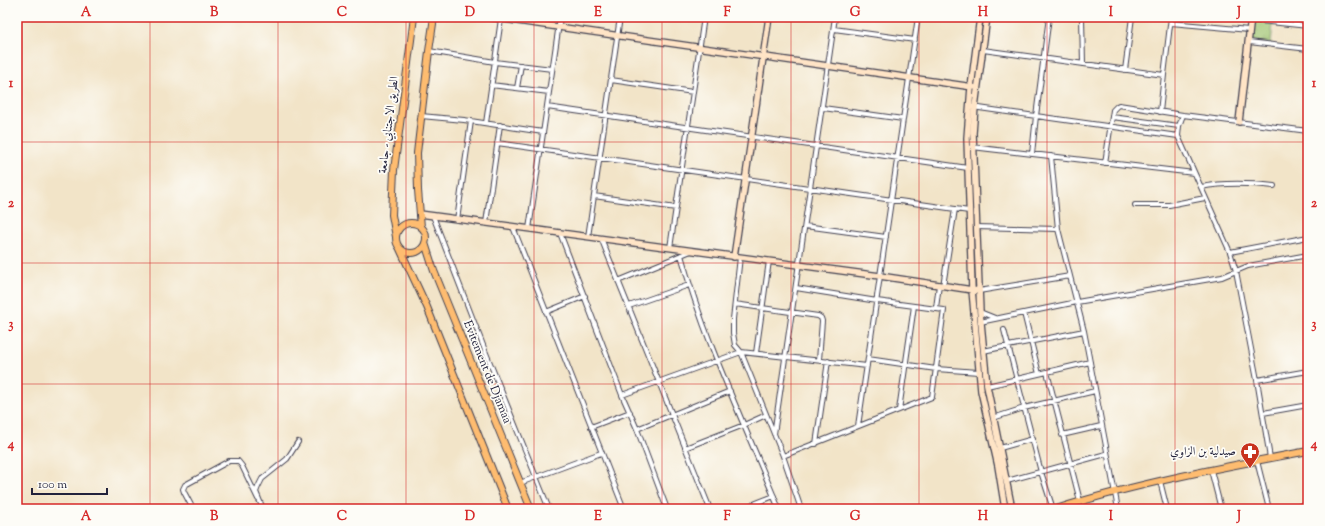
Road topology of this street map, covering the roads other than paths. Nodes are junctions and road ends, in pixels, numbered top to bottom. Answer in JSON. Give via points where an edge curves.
{"nodes":[{"id":1,"x":414,"y":17,"type":"edge"},
{"id":2,"x":434,"y":17,"type":"edge"},
{"id":3,"x":489,"y":17,"type":"edge"},
{"id":4,"x":560,"y":17,"type":"edge"},
{"id":5,"x":620,"y":17,"type":"edge"},
{"id":6,"x":704,"y":17,"type":"edge"},
{"id":7,"x":769,"y":17,"type":"edge"},
{"id":8,"x":835,"y":17,"type":"edge"},
{"id":9,"x":918,"y":17,"type":"edge"},
{"id":10,"x":980,"y":17,"type":"edge"},
{"id":11,"x":987,"y":17,"type":"edge"},
{"id":12,"x":1049,"y":17,"type":"edge"},
{"id":13,"x":1082,"y":17,"type":"edge"},
{"id":14,"x":1132,"y":17,"type":"edge"},
{"id":15,"x":1171,"y":17,"type":"edge"},
{"id":16,"x":1250,"y":18,"type":"edge"},
{"id":17,"x":501,"y":19,"type":"junction"},
{"id":18,"x":1171,"y":23,"type":"junction"},
{"id":19,"x":1308,"y":26,"type":"edge"},
{"id":20,"x":558,"y":27,"type":"junction"},
{"id":21,"x":834,"y":29,"type":"junction"},
{"id":22,"x":1250,"y":30,"type":"junction"},
{"id":23,"x":618,"y":36,"type":"junction"},
{"id":24,"x":915,"y":40,"type":"junction"},
{"id":25,"x":1249,"y":42,"type":"junction"},
{"id":26,"x":700,"y":48,"type":"junction"},
{"id":27,"x":1308,"y":49,"type":"edge"},
{"id":28,"x":983,"y":50,"type":"junction"},
{"id":29,"x":429,"y":51,"type":"junction"},
{"id":30,"x":763,"y":57,"type":"junction"},
{"id":31,"x":1043,"y":59,"type":"junction"},
{"id":32,"x":495,"y":62,"type":"junction"},
{"id":33,"x":1083,"y":64,"type":"junction"},
{"id":34,"x":521,"y":65,"type":"junction"},
{"id":35,"x":828,"y":66,"type":"junction"},
{"id":36,"x":552,"y":69,"type":"junction"},
{"id":37,"x":1125,"y":70,"type":"junction"},
{"id":38,"x":1164,"y":75,"type":"junction"},
{"id":39,"x":909,"y":78,"type":"junction"},
{"id":40,"x":611,"y":80,"type":"junction"},
{"id":41,"x":492,"y":85,"type":"junction"},
{"id":42,"x":971,"y":87,"type":"junction"},
{"id":43,"x":518,"y":88,"type":"junction"},
{"id":44,"x":978,"y":88,"type":"junction"},
{"id":45,"x":549,"y":92,"type":"junction"},
{"id":46,"x":693,"y":92,"type":"junction"},
{"id":47,"x":547,"y":107,"type":"junction"},
{"id":48,"x":972,"y":107,"type":"junction"},
{"id":49,"x":823,"y":108,"type":"junction"},
{"id":50,"x":1160,"y":112,"type":"junction"},
{"id":51,"x":606,"y":115,"type":"junction"},
{"id":52,"x":1183,"y":115,"type":"junction"},
{"id":53,"x":421,"y":116,"type":"junction"},
{"id":54,"x":1036,"y":116,"type":"junction"},
{"id":55,"x":1112,"y":117,"type":"junction"},
{"id":56,"x":903,"y":119,"type":"junction"},
{"id":57,"x":471,"y":121,"type":"junction"},
{"id":58,"x":1239,"y":122,"type":"junction"},
{"id":59,"x":486,"y":123,"type":"junction"},
{"id":60,"x":500,"y":125,"type":"junction"},
{"id":61,"x":1110,"y":126,"type":"junction"},
{"id":62,"x":1179,"y":126,"type":"junction"},
{"id":63,"x":688,"y":127,"type":"junction"},
{"id":64,"x":1308,"y":131,"type":"edge"},
{"id":65,"x":543,"y":132,"type":"junction"},
{"id":66,"x":751,"y":136,"type":"junction"},
{"id":67,"x":1178,"y":136,"type":"junction"},
{"id":68,"x":497,"y":143,"type":"junction"},
{"id":69,"x":817,"y":146,"type":"junction"},
{"id":70,"x":970,"y":147,"type":"junction"},
{"id":71,"x":540,"y":149,"type":"junction"},
{"id":72,"x":1032,"y":154,"type":"junction"},
{"id":73,"x":1050,"y":156,"type":"junction"},
{"id":74,"x":600,"y":158,"type":"junction"},
{"id":75,"x":898,"y":158,"type":"junction"},
{"id":76,"x":1104,"y":163,"type":"junction"},
{"id":77,"x":968,"y":168,"type":"junction"},
{"id":78,"x":682,"y":170,"type":"junction"},
{"id":79,"x":1194,"y":173,"type":"junction"},
{"id":80,"x":745,"y":179,"type":"junction"},
{"id":81,"x":1274,"y":186,"type":"dead end"},
{"id":82,"x":1201,"y":187,"type":"junction"},
{"id":83,"x":810,"y":188,"type":"junction"},
{"id":84,"x":594,"y":196,"type":"junction"},
{"id":85,"x":1205,"y":198,"type":"junction"},
{"id":86,"x":891,"y":200,"type":"junction"},
{"id":87,"x":1135,"y":205,"type":"dead end"},
{"id":88,"x":676,"y":208,"type":"junction"},
{"id":89,"x":955,"y":209,"type":"junction"},
{"id":90,"x":969,"y":211,"type":"junction"},
{"id":91,"x":420,"y":214,"type":"junction"},
{"id":92,"x":433,"y":216,"type":"junction"},
{"id":93,"x":457,"y":220,"type":"junction"},
{"id":94,"x":486,"y":223,"type":"junction"},
{"id":95,"x":805,"y":226,"type":"junction"},
{"id":96,"x":421,"y":227,"type":"junction"},
{"id":97,"x":513,"y":227,"type":"junction"},
{"id":98,"x":976,"y":227,"type":"junction"},
{"id":99,"x":529,"y":229,"type":"junction"},
{"id":100,"x":1058,"y":229,"type":"junction"},
{"id":101,"x":560,"y":233,"type":"junction"},
{"id":102,"x":396,"y":237,"type":"junction"},
{"id":103,"x":588,"y":237,"type":"junction"},
{"id":104,"x":1308,"y":237,"type":"edge"},
{"id":105,"x":601,"y":238,"type":"junction"},
{"id":106,"x":886,"y":238,"type":"junction"},
{"id":107,"x":425,"y":243,"type":"junction"},
{"id":108,"x":670,"y":248,"type":"junction"},
{"id":109,"x":400,"y":249,"type":"junction"},
{"id":110,"x":691,"y":251,"type":"junction"},
{"id":111,"x":1230,"y":252,"type":"junction"},
{"id":112,"x":681,"y":255,"type":"junction"},
{"id":113,"x":1308,"y":255,"type":"edge"},
{"id":114,"x":734,"y":257,"type":"junction"},
{"id":115,"x":740,"y":258,"type":"junction"},
{"id":116,"x":769,"y":261,"type":"junction"},
{"id":117,"x":799,"y":265,"type":"junction"},
{"id":118,"x":1236,"y":271,"type":"junction"},
{"id":119,"x":880,"y":276,"type":"junction"},
{"id":120,"x":1070,"y":276,"type":"junction"},
{"id":121,"x":618,"y":281,"type":"junction"},
{"id":122,"x":689,"y":285,"type":"junction"},
{"id":123,"x":941,"y":285,"type":"junction"},
{"id":124,"x":796,"y":288,"type":"junction"},
{"id":125,"x":972,"y":290,"type":"junction"},
{"id":126,"x":979,"y":291,"type":"junction"},
{"id":127,"x":585,"y":296,"type":"junction"},
{"id":128,"x":877,"y":301,"type":"junction"},
{"id":129,"x":1077,"y":302,"type":"junction"},
{"id":130,"x":735,"y":304,"type":"junction"},
{"id":131,"x":629,"y":306,"type":"junction"},
{"id":132,"x":914,"y":306,"type":"junction"},
{"id":133,"x":762,"y":308,"type":"junction"},
{"id":134,"x":936,"y":308,"type":"junction"},
{"id":135,"x":546,"y":312,"type":"junction"},
{"id":136,"x":792,"y":312,"type":"junction"},
{"id":137,"x":980,"y":312,"type":"junction"},
{"id":138,"x":1024,"y":313,"type":"junction"},
{"id":139,"x":998,"y":318,"type":"junction"},
{"id":140,"x":977,"y":322,"type":"junction"},
{"id":141,"x":1004,"y":330,"type":"dead end"},
{"id":142,"x":1084,"y":331,"type":"junction"},
{"id":143,"x":1030,"y":342,"type":"junction"},
{"id":144,"x":1008,"y":346,"type":"junction"},
{"id":145,"x":983,"y":351,"type":"junction"},
{"id":146,"x":741,"y":352,"type":"junction"},
{"id":147,"x":756,"y":353,"type":"junction"},
{"id":148,"x":786,"y":357,"type":"junction"},
{"id":149,"x":868,"y":359,"type":"junction"},
{"id":150,"x":819,"y":360,"type":"junction"},
{"id":151,"x":718,"y":361,"type":"junction"},
{"id":152,"x":828,"y":361,"type":"junction"},
{"id":153,"x":1090,"y":362,"type":"junction"},
{"id":154,"x":906,"y":365,"type":"junction"},
{"id":155,"x":867,"y":366,"type":"junction"},
{"id":156,"x":936,"y":369,"type":"junction"},
{"id":157,"x":1307,"y":371,"type":"edge"},
{"id":158,"x":978,"y":372,"type":"junction"},
{"id":159,"x":1047,"y":372,"type":"junction"},
{"id":160,"x":1039,"y":374,"type":"junction"},
{"id":161,"x":1308,"y":378,"type":"edge"},
{"id":162,"x":1017,"y":379,"type":"junction"},
{"id":163,"x":1257,"y":380,"type":"junction"},
{"id":164,"x":659,"y":382,"type":"junction"},
{"id":165,"x":987,"y":386,"type":"junction"},
{"id":166,"x":1095,"y":391,"type":"junction"},
{"id":167,"x":730,"y":392,"type":"junction"},
{"id":168,"x":622,"y":395,"type":"junction"},
{"id":169,"x":1054,"y":401,"type":"junction"},
{"id":170,"x":1308,"y":405,"type":"edge"},
{"id":171,"x":1024,"y":408,"type":"junction"},
{"id":172,"x":899,"y":410,"type":"junction"},
{"id":173,"x":630,"y":412,"type":"junction"},
{"id":174,"x":1263,"y":413,"type":"junction"},
{"id":175,"x":672,"y":415,"type":"junction"},
{"id":176,"x":766,"y":415,"type":"junction"},
{"id":177,"x":993,"y":418,"type":"junction"},
{"id":178,"x":744,"y":425,"type":"junction"},
{"id":179,"x":858,"y":426,"type":"junction"},
{"id":180,"x":1101,"y":426,"type":"junction"},
{"id":181,"x":591,"y":427,"type":"junction"},
{"id":182,"x":637,"y":429,"type":"junction"},
{"id":183,"x":774,"y":434,"type":"junction"},
{"id":184,"x":1062,"y":435,"type":"junction"},
{"id":185,"x":1033,"y":439,"type":"junction"},
{"id":186,"x":298,"y":442,"type":"dead end"},
{"id":187,"x":816,"y":444,"type":"junction"},
{"id":188,"x":685,"y":448,"type":"junction"},
{"id":189,"x":1000,"y":448,"type":"junction"},
{"id":190,"x":1308,"y":451,"type":"edge"},
{"id":191,"x":601,"y":453,"type":"junction"},
{"id":192,"x":1106,"y":454,"type":"junction"},
{"id":193,"x":783,"y":456,"type":"junction"},
{"id":194,"x":1270,"y":458,"type":"junction"},
{"id":195,"x":1257,"y":461,"type":"junction"},
{"id":196,"x":1070,"y":463,"type":"junction"},
{"id":197,"x":1211,"y":470,"type":"junction"},
{"id":198,"x":1042,"y":472,"type":"junction"},
{"id":199,"x":536,"y":478,"type":"junction"},
{"id":200,"x":1006,"y":481,"type":"junction"},
{"id":201,"x":1160,"y":481,"type":"junction"},
{"id":202,"x":520,"y":483,"type":"junction"},
{"id":203,"x":1114,"y":492,"type":"junction"},
{"id":204,"x":774,"y":496,"type":"junction"},
{"id":205,"x":258,"y":499,"type":"junction"},
{"id":206,"x":1080,"y":501,"type":"junction"},
{"id":207,"x":1308,"y":506,"type":"edge"},
{"id":208,"x":193,"y":509,"type":"edge"},
{"id":209,"x":263,"y":509,"type":"edge"},
{"id":210,"x":508,"y":509,"type":"edge"},
{"id":211,"x":531,"y":509,"type":"edge"},
{"id":212,"x":549,"y":509,"type":"edge"},
{"id":213,"x":624,"y":509,"type":"edge"},
{"id":214,"x":667,"y":509,"type":"edge"},
{"id":215,"x":710,"y":509,"type":"edge"},
{"id":216,"x":741,"y":509,"type":"edge"},
{"id":217,"x":779,"y":509,"type":"edge"},
{"id":218,"x":801,"y":509,"type":"edge"},
{"id":219,"x":1005,"y":509,"type":"edge"},
{"id":220,"x":1012,"y":509,"type":"edge"},
{"id":221,"x":1054,"y":509,"type":"edge"},
{"id":222,"x":1118,"y":509,"type":"edge"},
{"id":223,"x":1167,"y":509,"type":"edge"},
{"id":224,"x":1221,"y":509,"type":"edge"},
{"id":225,"x":1269,"y":509,"type":"edge"},
{"id":226,"x":1292,"y":509,"type":"edge"}],
"edges":[{"from":1,"to":102,"type":"main road","name":"الطريق الاجتنابي - جامعة","via":[[394,170],[392,215]]},
{"from":2,"to":29,"type":"main road"},
{"from":3,"to":17,"type":"street"},
{"from":4,"to":20,"type":"street"},
{"from":5,"to":23,"type":"street"},
{"from":6,"to":26,"type":"street"},
{"from":7,"to":30,"type":"street"},
{"from":8,"to":21,"type":"street"},
{"from":9,"to":24,"type":"street"},
{"from":10,"to":42,"type":"street"},
{"from":11,"to":28,"type":"street"},
{"from":12,"to":31,"type":"street"},
{"from":13,"to":33,"type":"street"},
{"from":14,"to":37,"type":"street"},
{"from":15,"to":18,"type":"street"},
{"from":16,"to":19,"type":"street"},
{"from":16,"to":22,"type":"street"},
{"from":17,"to":20,"type":"street"},
{"from":17,"to":32,"type":"street"},
{"from":18,"to":22,"type":"street"},
{"from":18,"to":38,"type":"street"},
{"from":20,"to":23,"type":"street"},
{"from":20,"to":36,"type":"street"},
{"from":21,"to":24,"type":"street"},
{"from":21,"to":35,"type":"street"},
{"from":22,"to":25,"type":"street"},
{"from":23,"to":26,"type":"street"},
{"from":23,"to":40,"type":"street"},
{"from":24,"to":39,"type":"street"},
{"from":25,"to":27,"type":"street"},
{"from":25,"to":58,"type":"street"},
{"from":26,"to":30,"type":"street"},
{"from":26,"to":46,"type":"street"},
{"from":28,"to":31,"type":"street"},
{"from":28,"to":44,"type":"street"},
{"from":29,"to":32,"type":"street"},
{"from":29,"to":53,"type":"main road"},
{"from":30,"to":35,"type":"street"},
{"from":30,"to":66,"type":"street"},
{"from":31,"to":33,"type":"street"},
{"from":31,"to":54,"type":"street"},
{"from":32,"to":34,"type":"street"},
{"from":32,"to":41,"type":"street"},
{"from":33,"to":37,"type":"street"},
{"from":34,"to":36,"type":"street"},
{"from":34,"to":43,"type":"street"},
{"from":35,"to":39,"type":"street"},
{"from":35,"to":49,"type":"street"},
{"from":36,"to":45,"type":"street"},
{"from":37,"to":38,"type":"street"},
{"from":38,"to":50,"type":"street"},
{"from":39,"to":42,"type":"street"},
{"from":39,"to":56,"type":"street"},
{"from":40,"to":46,"type":"street"},
{"from":40,"to":51,"type":"street"},
{"from":41,"to":43,"type":"street"},
{"from":41,"to":59,"type":"street"},
{"from":42,"to":44,"type":"street"},
{"from":42,"to":48,"type":"street"},
{"from":43,"to":45,"type":"street"},
{"from":44,"to":48,"type":"street"},
{"from":45,"to":47,"type":"street"},
{"from":46,"to":63,"type":"street"},
{"from":47,"to":51,"type":"street"},
{"from":47,"to":65,"type":"street"},
{"from":48,"to":54,"type":"street"},
{"from":48,"to":70,"type":"street","via":[[973,133]]},
{"from":49,"to":56,"type":"street"},
{"from":49,"to":69,"type":"street"},
{"from":50,"to":52,"type":"street"},
{"from":50,"to":55,"type":"street","via":[[1119,105],[1114,108]]},
{"from":51,"to":63,"type":"street"},
{"from":51,"to":74,"type":"street"},
{"from":52,"to":58,"type":"street"},
{"from":52,"to":62,"type":"street"},
{"from":53,"to":57,"type":"street"},
{"from":53,"to":91,"type":"main road","via":[[417,171]]},
{"from":54,"to":61,"type":"street"},
{"from":54,"to":72,"type":"street"},
{"from":55,"to":61,"type":"street"},
{"from":55,"to":62,"type":"street"},
{"from":56,"to":75,"type":"street"},
{"from":57,"to":59,"type":"street"},
{"from":57,"to":93,"type":"street"},
{"from":58,"to":64,"type":"street"},
{"from":59,"to":60,"type":"street"},
{"from":60,"to":65,"type":"street"},
{"from":60,"to":68,"type":"street"},
{"from":61,"to":67,"type":"street"},
{"from":61,"to":76,"type":"street"},
{"from":62,"to":67,"type":"street"},
{"from":63,"to":66,"type":"street"},
{"from":63,"to":78,"type":"street"},
{"from":65,"to":71,"type":"street"},
{"from":66,"to":69,"type":"street"},
{"from":66,"to":80,"type":"street"},
{"from":67,"to":79,"type":"street"},
{"from":68,"to":71,"type":"street"},
{"from":68,"to":94,"type":"street"},
{"from":69,"to":75,"type":"street"},
{"from":69,"to":83,"type":"street"},
{"from":70,"to":72,"type":"street"},
{"from":70,"to":77,"type":"street"},
{"from":70,"to":98,"type":"street"},
{"from":71,"to":74,"type":"street"},
{"from":71,"to":99,"type":"street"},
{"from":72,"to":73,"type":"street"},
{"from":73,"to":76,"type":"street"},
{"from":73,"to":100,"type":"street"},
{"from":74,"to":78,"type":"street"},
{"from":74,"to":84,"type":"street"},
{"from":75,"to":77,"type":"street"},
{"from":75,"to":86,"type":"street"},
{"from":76,"to":79,"type":"street"},
{"from":77,"to":90,"type":"street"},
{"from":78,"to":80,"type":"street"},
{"from":78,"to":88,"type":"street"},
{"from":79,"to":82,"type":"street"},
{"from":80,"to":83,"type":"street"},
{"from":80,"to":114,"type":"street"},
{"from":81,"to":82,"type":"street","via":[[1217,183]]},
{"from":82,"to":85,"type":"street"},
{"from":83,"to":86,"type":"street"},
{"from":83,"to":95,"type":"street"},
{"from":84,"to":88,"type":"street"},
{"from":84,"to":103,"type":"street"},
{"from":85,"to":87,"type":"street","via":[[1177,204]]},
{"from":85,"to":111,"type":"street"},
{"from":86,"to":89,"type":"street"},
{"from":86,"to":106,"type":"street"},
{"from":88,"to":108,"type":"street"},
{"from":89,"to":90,"type":"street"},
{"from":89,"to":123,"type":"street"},
{"from":90,"to":125,"type":"street"},
{"from":91,"to":92,"type":"street"},
{"from":91,"to":96,"type":"main road"},
{"from":92,"to":93,"type":"street"},
{"from":92,"to":199,"type":"street"},
{"from":93,"to":94,"type":"street"},
{"from":94,"to":97,"type":"street"},
{"from":95,"to":106,"type":"street"},
{"from":95,"to":117,"type":"street"},
{"from":96,"to":102,"type":"main road","via":[[406,224],[397,231]]},
{"from":96,"to":107,"type":"main road","via":[[426,237]]},
{"from":97,"to":99,"type":"street"},
{"from":97,"to":135,"type":"street"},
{"from":98,"to":100,"type":"street"},
{"from":98,"to":126,"type":"street"},
{"from":99,"to":101,"type":"street"},
{"from":100,"to":120,"type":"street"},
{"from":101,"to":103,"type":"street"},
{"from":101,"to":127,"type":"street"},
{"from":102,"to":109,"type":"main road"},
{"from":103,"to":105,"type":"street"},
{"from":104,"to":111,"type":"street"},
{"from":105,"to":108,"type":"street"},
{"from":105,"to":121,"type":"street"},
{"from":106,"to":119,"type":"street"},
{"from":107,"to":109,"type":"main road","via":[[417,252],[405,252]]},
{"from":107,"to":202,"type":"main road","name":"Evitement de Djamaa"},
{"from":108,"to":110,"type":"street"},
{"from":109,"to":210,"type":"main road","via":[[422,295]]},
{"from":110,"to":112,"type":"street"},
{"from":110,"to":114,"type":"street"},
{"from":111,"to":118,"type":"street"},
{"from":112,"to":121,"type":"street"},
{"from":112,"to":122,"type":"street"},
{"from":113,"to":118,"type":"street","via":[[1248,266]]},
{"from":114,"to":115,"type":"street"},
{"from":115,"to":116,"type":"street"},
{"from":115,"to":130,"type":"street"},
{"from":116,"to":117,"type":"street"},
{"from":116,"to":133,"type":"street"},
{"from":117,"to":119,"type":"street"},
{"from":117,"to":124,"type":"street"},
{"from":118,"to":129,"type":"street","via":[[1222,277]]},
{"from":118,"to":163,"type":"street"},
{"from":119,"to":123,"type":"street"},
{"from":119,"to":128,"type":"street"},
{"from":120,"to":126,"type":"street"},
{"from":120,"to":129,"type":"street"},
{"from":121,"to":131,"type":"street"},
{"from":122,"to":131,"type":"street"},
{"from":122,"to":151,"type":"street"},
{"from":123,"to":125,"type":"street"},
{"from":123,"to":134,"type":"street"},
{"from":124,"to":128,"type":"street"},
{"from":124,"to":136,"type":"street"},
{"from":125,"to":126,"type":"street"},
{"from":125,"to":140,"type":"street"},
{"from":126,"to":137,"type":"street"},
{"from":127,"to":135,"type":"street"},
{"from":127,"to":168,"type":"street"},
{"from":128,"to":132,"type":"street"},
{"from":128,"to":149,"type":"street"},
{"from":129,"to":138,"type":"street"},
{"from":129,"to":142,"type":"street"},
{"from":130,"to":133,"type":"street"},
{"from":130,"to":146,"type":"street","via":[[733,333],[735,345]]},
{"from":131,"to":164,"type":"street"},
{"from":132,"to":134,"type":"street"},
{"from":132,"to":154,"type":"street"},
{"from":133,"to":136,"type":"street"},
{"from":133,"to":147,"type":"street"},
{"from":134,"to":156,"type":"street","via":[[944,310]]},
{"from":135,"to":181,"type":"street"},
{"from":136,"to":148,"type":"street"},
{"from":136,"to":150,"type":"street","via":[[821,318]]},
{"from":137,"to":139,"type":"street"},
{"from":137,"to":140,"type":"street"},
{"from":138,"to":139,"type":"street"},
{"from":138,"to":143,"type":"street"},
{"from":139,"to":140,"type":"street"},
{"from":140,"to":145,"type":"street"},
{"from":140,"to":158,"type":"street"},
{"from":141,"to":144,"type":"street"},
{"from":142,"to":143,"type":"street"},
{"from":142,"to":153,"type":"street"},
{"from":143,"to":144,"type":"street"},
{"from":143,"to":160,"type":"street"},
{"from":144,"to":145,"type":"street"},
{"from":144,"to":162,"type":"street"},
{"from":145,"to":165,"type":"street"},
{"from":146,"to":147,"type":"street"},
{"from":146,"to":151,"type":"street"},
{"from":146,"to":176,"type":"street"},
{"from":147,"to":148,"type":"street"},
{"from":148,"to":150,"type":"street"},
{"from":148,"to":183,"type":"street"},
{"from":149,"to":154,"type":"street"},
{"from":149,"to":155,"type":"street"},
{"from":150,"to":152,"type":"street"},
{"from":151,"to":164,"type":"street"},
{"from":151,"to":167,"type":"street"},
{"from":152,"to":155,"type":"street"},
{"from":152,"to":187,"type":"street"},
{"from":153,"to":159,"type":"street"},
{"from":153,"to":166,"type":"street"},
{"from":154,"to":156,"type":"street"},
{"from":154,"to":172,"type":"street"},
{"from":155,"to":179,"type":"street"},
{"from":156,"to":158,"type":"street"},
{"from":156,"to":172,"type":"street","via":[[932,397]]},
{"from":157,"to":161,"type":"street"},
{"from":157,"to":163,"type":"street"},
{"from":158,"to":219,"type":"street"},
{"from":159,"to":160,"type":"street"},
{"from":159,"to":169,"type":"street"},
{"from":160,"to":162,"type":"street"},
{"from":162,"to":165,"type":"street"},
{"from":162,"to":171,"type":"street"},
{"from":163,"to":174,"type":"street"},
{"from":164,"to":168,"type":"street"},
{"from":164,"to":175,"type":"street"},
{"from":165,"to":177,"type":"street"},
{"from":166,"to":169,"type":"street"},
{"from":166,"to":180,"type":"street"},
{"from":167,"to":175,"type":"street"},
{"from":167,"to":178,"type":"street"},
{"from":168,"to":173,"type":"street"},
{"from":169,"to":171,"type":"street"},
{"from":169,"to":184,"type":"street"},
{"from":170,"to":174,"type":"street"},
{"from":171,"to":177,"type":"street"},
{"from":171,"to":185,"type":"street"},
{"from":172,"to":179,"type":"street"},
{"from":173,"to":181,"type":"street"},
{"from":173,"to":182,"type":"street"},
{"from":174,"to":194,"type":"street"},
{"from":175,"to":182,"type":"street"},
{"from":175,"to":188,"type":"street"},
{"from":176,"to":178,"type":"street"},
{"from":176,"to":183,"type":"street"},
{"from":177,"to":189,"type":"street"},
{"from":178,"to":188,"type":"street"},
{"from":178,"to":204,"type":"street"},
{"from":179,"to":187,"type":"street"},
{"from":180,"to":184,"type":"street"},
{"from":180,"to":192,"type":"street"},
{"from":181,"to":191,"type":"street"},
{"from":182,"to":214,"type":"street"},
{"from":183,"to":193,"type":"street"},
{"from":184,"to":196,"type":"street"},
{"from":185,"to":189,"type":"street"},
{"from":185,"to":198,"type":"street"},
{"from":186,"to":205,"type":"street","via":[[287,459],[262,479],[256,492]]},
{"from":187,"to":193,"type":"street"},
{"from":188,"to":215,"type":"street"},
{"from":189,"to":200,"type":"street"},
{"from":190,"to":194,"type":"main road"},
{"from":191,"to":199,"type":"street"},
{"from":191,"to":213,"type":"street"},
{"from":192,"to":196,"type":"street"},
{"from":192,"to":203,"type":"street"},
{"from":193,"to":218,"type":"street"},
{"from":194,"to":195,"type":"main road"},
{"from":195,"to":197,"type":"main road"},
{"from":195,"to":225,"type":"street"},
{"from":196,"to":198,"type":"street"},
{"from":196,"to":206,"type":"street"},
{"from":197,"to":201,"type":"main road"},
{"from":197,"to":224,"type":"street"},
{"from":198,"to":200,"type":"street"},
{"from":198,"to":221,"type":"street"},
{"from":199,"to":202,"type":"street"},
{"from":199,"to":212,"type":"street"},
{"from":200,"to":220,"type":"street"},
{"from":201,"to":203,"type":"main road"},
{"from":201,"to":223,"type":"street"},
{"from":202,"to":211,"type":"main road","name":"Evitement de Djamaa"},
{"from":203,"to":206,"type":"main road"},
{"from":203,"to":222,"type":"street"},
{"from":204,"to":216,"type":"street"},
{"from":204,"to":217,"type":"street"},
{"from":205,"to":208,"type":"street","via":[[242,466],[238,461],[230,461],[185,485],[184,492]]},
{"from":205,"to":209,"type":"street"},
{"from":206,"to":221,"type":"main road"},
{"from":207,"to":226,"type":"street"}]}
